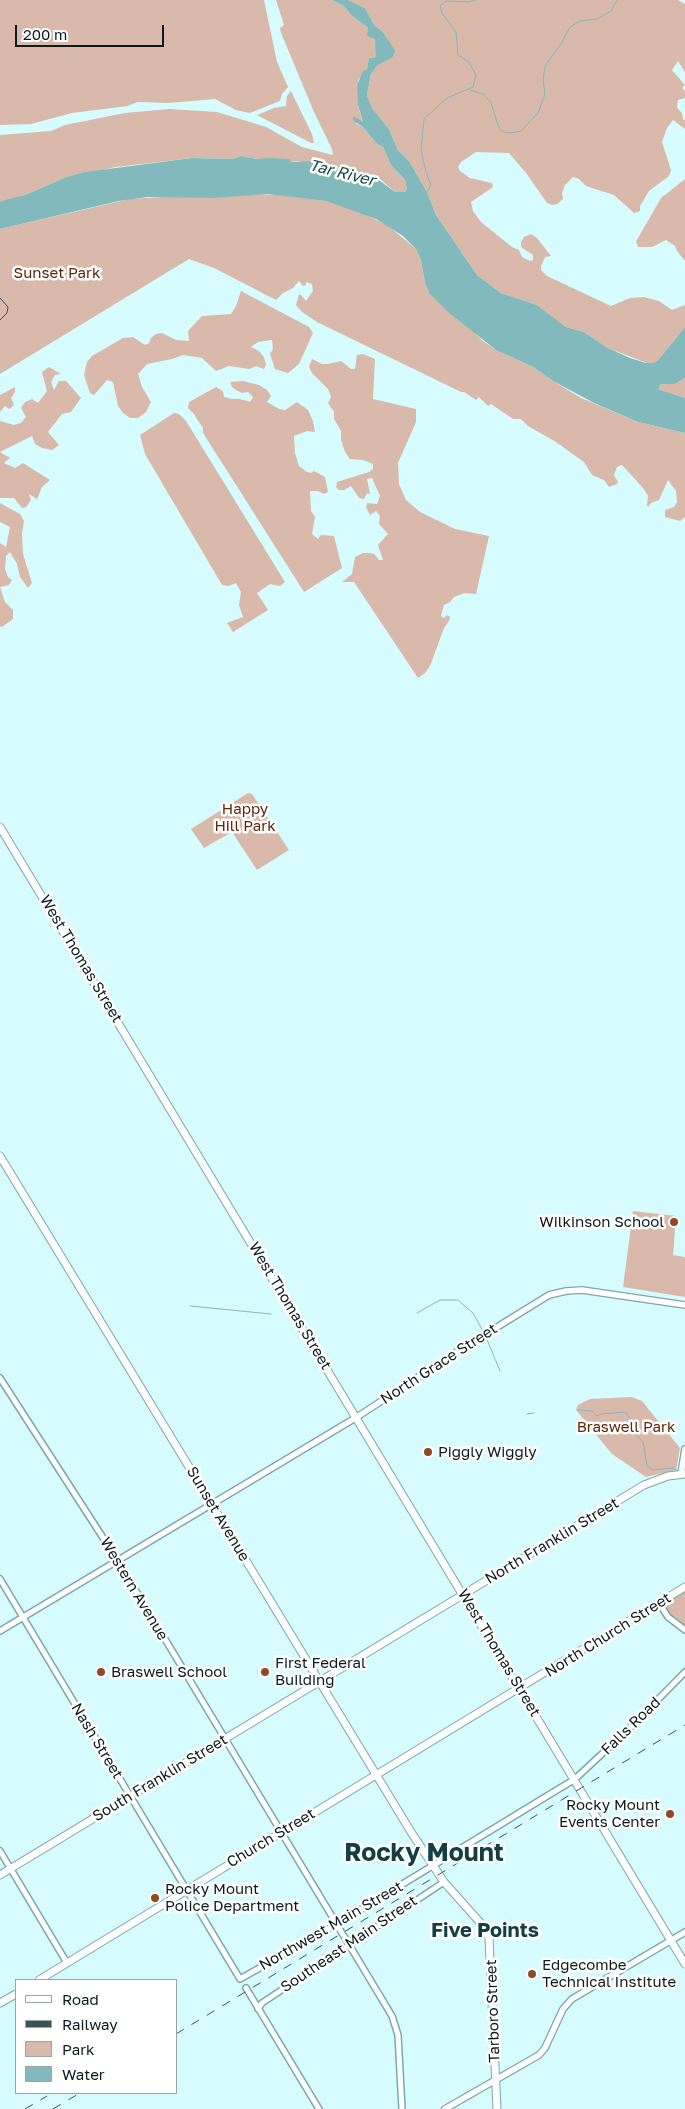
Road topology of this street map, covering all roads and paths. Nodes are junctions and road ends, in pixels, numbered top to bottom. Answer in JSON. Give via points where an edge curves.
{"nodes":[{"id":1,"x":0,"y":826,"type":"edge"},
{"id":2,"x":0,"y":1156,"type":"edge"},
{"id":3,"x":685,"y":1305,"type":"edge"},
{"id":4,"x":0,"y":1378,"type":"edge"},
{"id":5,"x":357,"y":1417,"type":"junction"},
{"id":6,"x":685,"y":1449,"type":"edge"},
{"id":7,"x":683,"y":1474,"type":"edge"},
{"id":8,"x":212,"y":1504,"type":"junction"},
{"id":9,"x":118,"y":1561,"type":"junction"},
{"id":10,"x":0,"y":1579,"type":"edge"},
{"id":11,"x":685,"y":1587,"type":"edge"},
{"id":12,"x":463,"y":1595,"type":"junction"},
{"id":13,"x":659,"y":1603,"type":"junction"},
{"id":14,"x":23,"y":1618,"type":"junction"},
{"id":15,"x":685,"y":1630,"type":"edge"},
{"id":16,"x":0,"y":1631,"type":"edge"},
{"id":17,"x":685,"y":1672,"type":"edge"},
{"id":18,"x":320,"y":1681,"type":"junction"},
{"id":19,"x":519,"y":1689,"type":"junction"},
{"id":20,"x":224,"y":1739,"type":"junction"},
{"id":21,"x":376,"y":1775,"type":"junction"},
{"id":22,"x":575,"y":1779,"type":"junction"},
{"id":23,"x":130,"y":1796,"type":"junction"},
{"id":24,"x":282,"y":1832,"type":"junction"},
{"id":25,"x":0,"y":1852,"type":"edge"},
{"id":26,"x":10,"y":1869,"type":"junction"},
{"id":27,"x":434,"y":1869,"type":"junction"},
{"id":28,"x":0,"y":1875,"type":"edge"},
{"id":29,"x":444,"y":1882,"type":"junction"},
{"id":30,"x":187,"y":1890,"type":"junction"},
{"id":31,"x":337,"y":1924,"type":"junction"},
{"id":32,"x":685,"y":1932,"type":"edge"},
{"id":33,"x":670,"y":1940,"type":"junction"},
{"id":34,"x":348,"y":1944,"type":"junction"},
{"id":35,"x":67,"y":1963,"type":"junction"},
{"id":36,"x":685,"y":1964,"type":"edge"},
{"id":37,"x":41,"y":1979,"type":"edge"},
{"id":38,"x":240,"y":1979,"type":"joint"},
{"id":39,"x":246,"y":1988,"type":"dead end"},
{"id":40,"x":15,"y":1995,"type":"edge"},
{"id":41,"x":0,"y":2004,"type":"edge"},
{"id":42,"x":258,"y":2009,"type":"junction"},
{"id":43,"x":496,"y":2081,"type":"junction"},
{"id":44,"x":319,"y":2109,"type":"edge"},
{"id":45,"x":402,"y":2109,"type":"edge"},
{"id":46,"x":445,"y":2109,"type":"edge"},
{"id":47,"x":497,"y":2109,"type":"edge"}],
"edges":[{"from":1,"to":5,"type":"main road","name":"West Thomas Street"},
{"from":2,"to":8,"type":"main road","name":"Sunset Avenue"},
{"from":3,"to":5,"type":"main road","name":"North Grace Street","via":[[582,1290],[549,1295]]},
{"from":4,"to":9,"type":"street","name":"Western Avenue"},
{"from":5,"to":8,"type":"main road","name":"North Grace Street"},
{"from":5,"to":12,"type":"main road","name":"West Thomas Street"},
{"from":6,"to":7,"type":"main road"},
{"from":7,"to":12,"type":"main road","name":"North Franklin Street","via":[[644,1485]]},
{"from":8,"to":9,"type":"street"},
{"from":8,"to":18,"type":"main road","name":"Sunset Avenue"},
{"from":9,"to":14,"type":"street"},
{"from":9,"to":20,"type":"street","name":"Western Avenue"},
{"from":10,"to":14,"type":"street","name":"Nash Street"},
{"from":11,"to":13,"type":"main road","name":"North Church Street"},
{"from":12,"to":18,"type":"main road","name":"North Franklin Street"},
{"from":12,"to":19,"type":"main road","name":"West Thomas Street"},
{"from":13,"to":15,"type":"street","via":[[668,1617]]},
{"from":13,"to":19,"type":"main road","name":"North Church Street"},
{"from":14,"to":16,"type":"street"},
{"from":14,"to":23,"type":"street","name":"Nash Street"},
{"from":17,"to":22,"type":"street","name":"Falls Road"},
{"from":18,"to":20,"type":"main road","name":"South Franklin Street"},
{"from":18,"to":21,"type":"main road","name":"Sunset Avenue"},
{"from":19,"to":21,"type":"main road","name":"North Church Street"},
{"from":19,"to":22,"type":"main road","name":"West Thomas Street"},
{"from":20,"to":23,"type":"main road","name":"South Franklin Street"},
{"from":20,"to":24,"type":"street","name":"Western Avenue"},
{"from":21,"to":24,"type":"main road","name":"Church Street"},
{"from":21,"to":27,"type":"main road","name":"Sunset Avenue"},
{"from":22,"to":27,"type":"street","name":"Northwest Main Street"},
{"from":22,"to":33,"type":"main road","name":"West Thomas Street"},
{"from":23,"to":26,"type":"main road","name":"South Franklin Street"},
{"from":23,"to":30,"type":"street","name":"Nash Street"},
{"from":24,"to":30,"type":"main road","name":"Church Street"},
{"from":24,"to":31,"type":"street","name":"Western Avenue"},
{"from":25,"to":26,"type":"street"},
{"from":26,"to":28,"type":"main road","name":"South Franklin Street"},
{"from":26,"to":35,"type":"street"},
{"from":27,"to":29,"type":"main road","name":"Tarboro Street"},
{"from":27,"to":31,"type":"street","name":"Northwest Main Street"},
{"from":29,"to":34,"type":"street","name":"Southeast Main Street"},
{"from":29,"to":43,"type":"main road","name":"Tarboro Street","via":[[485,1928],[489,1938]]},
{"from":30,"to":35,"type":"main road","name":"Church Street"},
{"from":30,"to":38,"type":"street","name":"Nash Street"},
{"from":31,"to":34,"type":"street","name":"Western Avenue"},
{"from":31,"to":38,"type":"street","name":"Northwest Main Street"},
{"from":32,"to":33,"type":"main road"},
{"from":33,"to":36,"type":"main road","name":"West Thomas Street"},
{"from":33,"to":43,"type":"main road","via":[[572,1999],[563,2008],[539,2055]]},
{"from":34,"to":42,"type":"street","name":"Southeast Main Street","via":[[262,2003]]},
{"from":34,"to":45,"type":"street","name":"Western Avenue","via":[[396,2025]]},
{"from":35,"to":37,"type":"main road","name":"Church Street"},
{"from":39,"to":42,"type":"street"},
{"from":40,"to":41,"type":"main road"},
{"from":42,"to":44,"type":"street"},
{"from":43,"to":46,"type":"main road"},
{"from":43,"to":47,"type":"main road","name":"Tarboro Street"}]}
